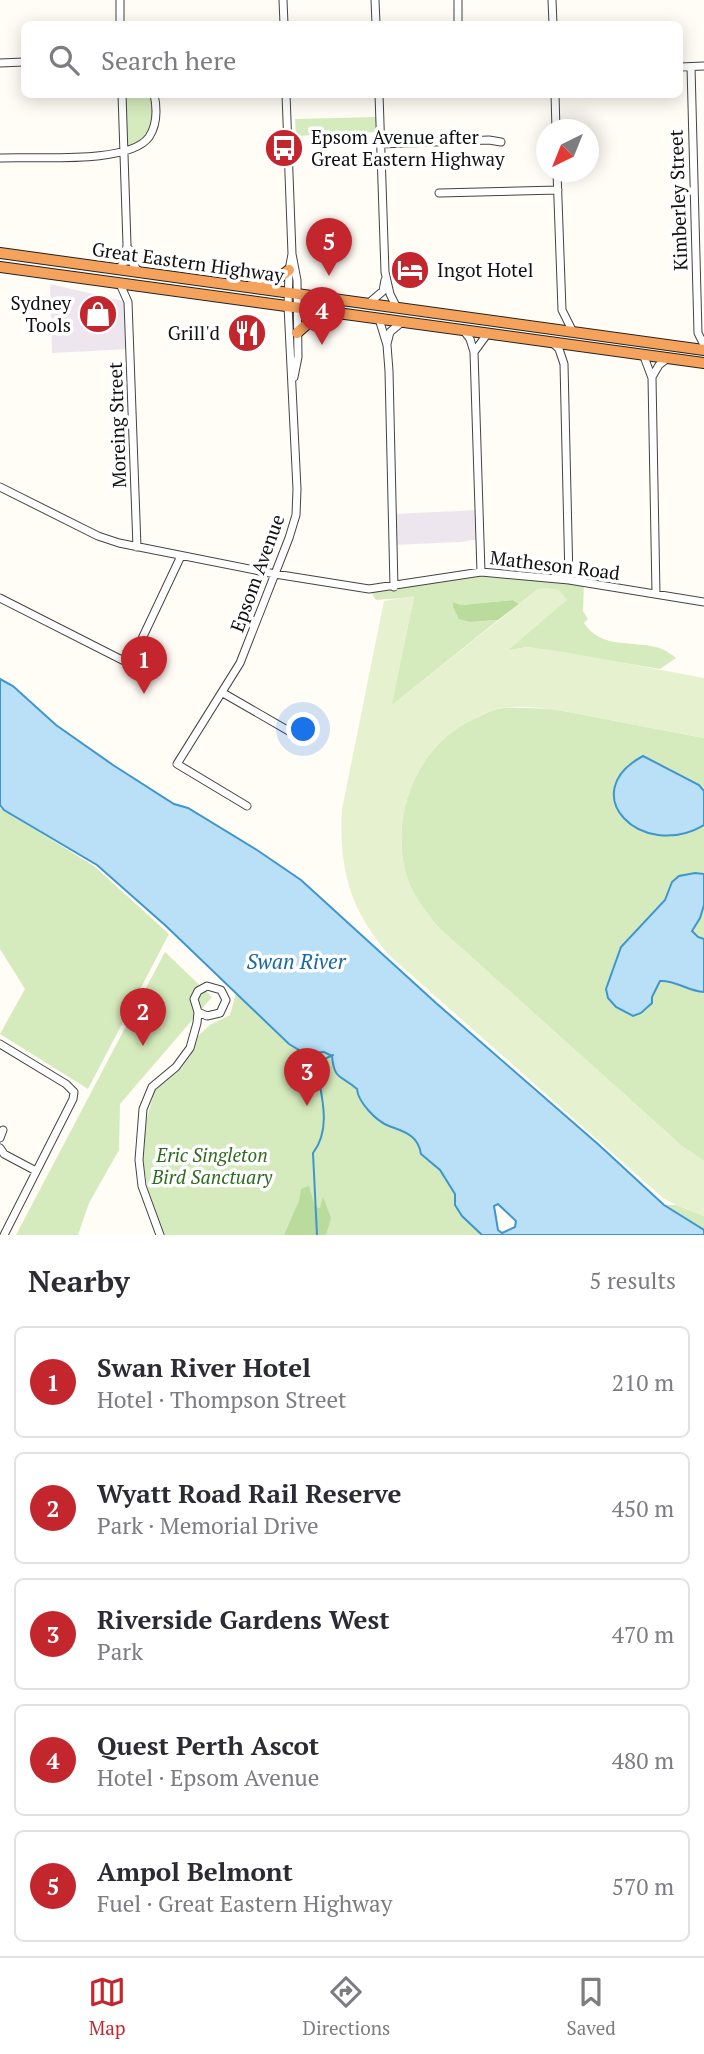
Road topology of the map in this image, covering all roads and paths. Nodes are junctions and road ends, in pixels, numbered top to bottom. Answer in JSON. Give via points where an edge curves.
{"nodes":[{"id":1,"x":120,"y":0,"type":"edge"},
{"id":2,"x":283,"y":0,"type":"edge"},
{"id":3,"x":376,"y":0,"type":"edge"},
{"id":4,"x":458,"y":0,"type":"edge"},
{"id":5,"x":552,"y":0,"type":"edge"},
{"id":6,"x":120,"y":21,"type":"edge"},
{"id":7,"x":284,"y":21,"type":"edge"},
{"id":8,"x":376,"y":21,"type":"edge"},
{"id":9,"x":458,"y":21,"type":"edge"},
{"id":10,"x":553,"y":21,"type":"edge"},
{"id":11,"x":21,"y":62,"type":"edge"},
{"id":12,"x":0,"y":63,"type":"edge"},
{"id":13,"x":691,"y":66,"type":"junction"},
{"id":14,"x":704,"y":66,"type":"edge"},
{"id":15,"x":683,"y":67,"type":"edge"},
{"id":16,"x":122,"y":98,"type":"edge"},
{"id":17,"x":155,"y":98,"type":"edge"},
{"id":18,"x":286,"y":98,"type":"edge"},
{"id":19,"x":379,"y":98,"type":"edge"},
{"id":20,"x":555,"y":98,"type":"edge"},
{"id":21,"x":556,"y":119,"type":"edge"},
{"id":22,"x":501,"y":142,"type":"dead end"},
{"id":23,"x":380,"y":144,"type":"junction"},
{"id":24,"x":123,"y":153,"type":"junction"},
{"id":25,"x":0,"y":158,"type":"edge"},
{"id":26,"x":558,"y":182,"type":"edge"},
{"id":27,"x":558,"y":190,"type":"junction"},
{"id":28,"x":439,"y":193,"type":"dead end"},
{"id":29,"x":127,"y":245,"type":"junction"},
{"id":30,"x":0,"y":254,"type":"edge"},
{"id":31,"x":292,"y":254,"type":"junction"},
{"id":32,"x":0,"y":267,"type":"edge"},
{"id":33,"x":117,"y":270,"type":"junction"},
{"id":34,"x":289,"y":270,"type":"junction"},
{"id":35,"x":139,"y":273,"type":"junction"},
{"id":36,"x":73,"y":276,"type":"junction"},
{"id":37,"x":385,"y":279,"type":"junction"},
{"id":38,"x":119,"y":283,"type":"junction"},
{"id":39,"x":141,"y":286,"type":"junction"},
{"id":40,"x":245,"y":288,"type":"junction"},
{"id":41,"x":293,"y":294,"type":"junction"},
{"id":42,"x":128,"y":302,"type":"junction"},
{"id":43,"x":367,"y":304,"type":"junction"},
{"id":44,"x":293,"y":307,"type":"junction"},
{"id":45,"x":397,"y":308,"type":"junction"},
{"id":46,"x":562,"y":310,"type":"junction"},
{"id":47,"x":341,"y":313,"type":"junction"},
{"id":48,"x":379,"y":318,"type":"junction"},
{"id":49,"x":402,"y":322,"type":"junction"},
{"id":50,"x":546,"y":328,"type":"junction"},
{"id":51,"x":464,"y":330,"type":"junction"},
{"id":52,"x":297,"y":332,"type":"junction"},
{"id":53,"x":573,"y":332,"type":"junction"},
{"id":54,"x":488,"y":333,"type":"junction"},
{"id":55,"x":698,"y":333,"type":"junction"},
{"id":56,"x":552,"y":342,"type":"junction"},
{"id":57,"x":387,"y":345,"type":"junction"},
{"id":58,"x":575,"y":345,"type":"junction"},
{"id":59,"x":684,"y":347,"type":"junction"},
{"id":60,"x":704,"y":348,"type":"edge"},
{"id":61,"x":474,"y":352,"type":"junction"},
{"id":62,"x":643,"y":354,"type":"junction"},
{"id":63,"x":668,"y":358,"type":"junction"},
{"id":64,"x":704,"y":363,"type":"edge"},
{"id":65,"x":564,"y":364,"type":"junction"},
{"id":66,"x":652,"y":378,"type":"junction"},
{"id":67,"x":292,"y":380,"type":"junction"},
{"id":68,"x":0,"y":486,"type":"edge"},
{"id":69,"x":137,"y":547,"type":"junction"},
{"id":70,"x":181,"y":556,"type":"junction"},
{"id":71,"x":481,"y":572,"type":"junction"},
{"id":72,"x":275,"y":574,"type":"junction"},
{"id":73,"x":569,"y":580,"type":"junction"},
{"id":74,"x":394,"y":587,"type":"junction"},
{"id":75,"x":656,"y":594,"type":"junction"},
{"id":76,"x":0,"y":598,"type":"edge"},
{"id":77,"x":704,"y":602,"type":"edge"},
{"id":78,"x":223,"y":693,"type":"junction"},
{"id":79,"x":294,"y":734,"type":"dead end"},
{"id":80,"x":247,"y":806,"type":"dead end"},
{"id":81,"x":198,"y":1012,"type":"junction"},
{"id":82,"x":0,"y":1044,"type":"edge"},
{"id":83,"x":0,"y":1147,"type":"edge"},
{"id":84,"x":36,"y":1171,"type":"junction"},
{"id":85,"x":4,"y":1235,"type":"edge"},
{"id":86,"x":160,"y":1235,"type":"edge"}],
"edges":[{"from":1,"to":6,"type":"street"},
{"from":2,"to":7,"type":"street"},
{"from":3,"to":8,"type":"street"},
{"from":4,"to":9,"type":"street"},
{"from":5,"to":10,"type":"street"},
{"from":11,"to":12,"type":"street"},
{"from":13,"to":14,"type":"street"},
{"from":13,"to":15,"type":"street"},
{"from":13,"to":55,"type":"street","name":"Kimberley Street"},
{"from":16,"to":24,"type":"street"},
{"from":17,"to":24,"type":"street","via":[[157,110],[149,137]]},
{"from":18,"to":31,"type":"street","name":"Epsom Avenue"},
{"from":19,"to":23,"type":"street"},
{"from":20,"to":21,"type":"street"},
{"from":22,"to":23,"type":"street"},
{"from":23,"to":37,"type":"street"},
{"from":24,"to":25,"type":"street"},
{"from":24,"to":29,"type":"street"},
{"from":26,"to":27,"type":"street"},
{"from":27,"to":28,"type":"street"},
{"from":27,"to":46,"type":"street"},
{"from":29,"to":33,"type":"street","via":[[125,261]]},
{"from":29,"to":35,"type":"street"},
{"from":30,"to":33,"type":"highway","name":"Great Eastern Highway"},
{"from":30,"to":36,"type":"highway","via":[[75,267]]},
{"from":31,"to":34,"type":"street","name":"Epsom Avenue"},
{"from":31,"to":41,"type":"street","name":"Epsom Avenue","via":[[297,280]]},
{"from":32,"to":36,"type":"highway","name":"Great Eastern Highway"},
{"from":33,"to":35,"type":"highway","name":"Great Eastern Highway"},
{"from":34,"to":40,"type":"highway"},
{"from":34,"to":41,"type":"street","name":"Epsom Avenue"},
{"from":35,"to":40,"type":"highway","name":"Great Eastern Highway"},
{"from":36,"to":38,"type":"highway","name":"Great Eastern Highway"},
{"from":37,"to":43,"type":"street","via":[[383,291]]},
{"from":37,"to":45,"type":"street"},
{"from":38,"to":39,"type":"highway","name":"Great Eastern Highway"},
{"from":38,"to":42,"type":"street","name":"Moreing Street"},
{"from":39,"to":42,"type":"street"},
{"from":39,"to":44,"type":"highway","name":"Great Eastern Highway"},
{"from":40,"to":41,"type":"highway","name":"Great Eastern Highway"},
{"from":41,"to":43,"type":"highway","name":"Great Eastern Highway"},
{"from":41,"to":44,"type":"street","name":"Epsom Avenue"},
{"from":42,"to":69,"type":"street","name":"Moreing Street"},
{"from":43,"to":45,"type":"highway","name":"Great Eastern Highway"},
{"from":44,"to":47,"type":"highway","name":"Great Eastern Highway"},
{"from":44,"to":52,"type":"street","name":"Epsom Avenue"},
{"from":44,"to":67,"type":"street","name":"Epsom Avenue"},
{"from":45,"to":50,"type":"highway","name":"Great Eastern Highway"},
{"from":46,"to":50,"type":"street","via":[[559,320]]},
{"from":46,"to":53,"type":"street"},
{"from":47,"to":48,"type":"highway","name":"Great Eastern Highway"},
{"from":47,"to":52,"type":"highway"},
{"from":48,"to":49,"type":"highway","name":"Great Eastern Highway"},
{"from":48,"to":57,"type":"street"},
{"from":49,"to":51,"type":"highway","name":"Great Eastern Highway"},
{"from":49,"to":57,"type":"street","via":[[390,332]]},
{"from":50,"to":53,"type":"highway","name":"Great Eastern Highway"},
{"from":51,"to":54,"type":"highway","name":"Great Eastern Highway"},
{"from":51,"to":61,"type":"street"},
{"from":52,"to":67,"type":"street","name":"Epsom Avenue","via":[[298,357]]},
{"from":53,"to":59,"type":"highway","name":"Great Eastern Highway"},
{"from":54,"to":56,"type":"highway","name":"Great Eastern Highway"},
{"from":54,"to":61,"type":"street"},
{"from":55,"to":59,"type":"street"},
{"from":55,"to":60,"type":"street","name":"Kimberley Street"},
{"from":56,"to":58,"type":"highway","name":"Great Eastern Highway"},
{"from":56,"to":65,"type":"street"},
{"from":57,"to":74,"type":"street"},
{"from":58,"to":62,"type":"highway","name":"Great Eastern Highway"},
{"from":58,"to":65,"type":"street"},
{"from":59,"to":60,"type":"highway","name":"Great Eastern Highway"},
{"from":61,"to":71,"type":"street"},
{"from":62,"to":63,"type":"highway","name":"Great Eastern Highway"},
{"from":62,"to":66,"type":"street"},
{"from":63,"to":64,"type":"highway","name":"Great Eastern Highway"},
{"from":63,"to":66,"type":"street"},
{"from":65,"to":73,"type":"street"},
{"from":66,"to":75,"type":"street"},
{"from":67,"to":72,"type":"street","name":"Epsom Avenue","via":[[296,515]]},
{"from":68,"to":69,"type":"street","name":"Matheson Road","via":[[98,536]]},
{"from":69,"to":70,"type":"street","name":"Matheson Road"},
{"from":70,"to":72,"type":"street","name":"Matheson Road"},
{"from":70,"to":76,"type":"street","via":[[130,664]]},
{"from":71,"to":73,"type":"street","name":"Matheson Road"},
{"from":71,"to":74,"type":"street","name":"Matheson Road"},
{"from":72,"to":74,"type":"street","name":"Matheson Road","via":[[369,589]]},
{"from":72,"to":78,"type":"street","name":"Epsom Avenue","via":[[240,663]]},
{"from":73,"to":75,"type":"street","name":"Matheson Road"},
{"from":75,"to":77,"type":"street","name":"Matheson Road"},
{"from":78,"to":79,"type":"street"},
{"from":78,"to":80,"type":"street","name":"Epsom Avenue","via":[[177,764]]},
{"from":81,"to":81,"type":"street","via":[[194,999],[198,991],[207,986],[221,990],[226,1000],[220,1013],[207,1016]]},
{"from":81,"to":86,"type":"street","via":[[190,1048],[152,1087],[143,1109],[142,1186]]},
{"from":82,"to":84,"type":"street","via":[[74,1092]]},
{"from":83,"to":84,"type":"street"},
{"from":84,"to":85,"type":"street"}]}
